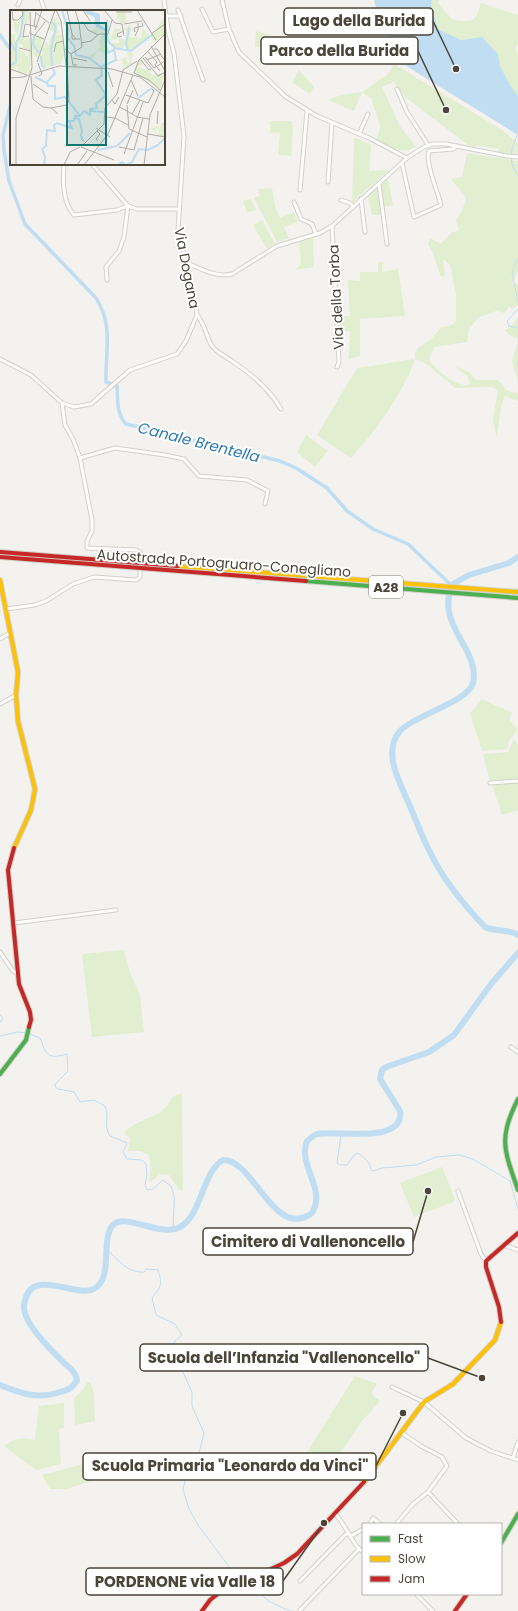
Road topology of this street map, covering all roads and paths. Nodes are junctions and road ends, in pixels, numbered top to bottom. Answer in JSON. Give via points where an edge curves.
{"nodes":[{"id":1,"x":20,"y":0,"type":"edge"},
{"id":2,"x":41,"y":0,"type":"edge"},
{"id":3,"x":164,"y":0,"type":"edge"},
{"id":4,"x":222,"y":0,"type":"edge"},
{"id":5,"x":18,"y":5,"type":"dead end"},
{"id":6,"x":202,"y":9,"type":"dead end"},
{"id":7,"x":45,"y":10,"type":"edge"},
{"id":8,"x":178,"y":10,"type":"dead end"},
{"id":9,"x":167,"y":16,"type":"junction"},
{"id":10,"x":181,"y":16,"type":"junction"},
{"id":11,"x":229,"y":29,"type":"junction"},
{"id":12,"x":203,"y":80,"type":"dead end"},
{"id":13,"x":397,"y":89,"type":"dead end"},
{"id":14,"x":307,"y":111,"type":"junction"},
{"id":15,"x":368,"y":114,"type":"dead end"},
{"id":16,"x":332,"y":123,"type":"junction"},
{"id":17,"x":359,"y":134,"type":"junction"},
{"id":18,"x":428,"y":145,"type":"junction"},
{"id":19,"x":457,"y":146,"type":"junction"},
{"id":20,"x":518,"y":157,"type":"edge"},
{"id":21,"x":407,"y":158,"type":"junction"},
{"id":22,"x":402,"y":163,"type":"junction"},
{"id":23,"x":64,"y":165,"type":"edge"},
{"id":24,"x":93,"y":165,"type":"edge"},
{"id":25,"x":328,"y":182,"type":"dead end"},
{"id":26,"x":379,"y":184,"type":"junction"},
{"id":27,"x":300,"y":190,"type":"dead end"},
{"id":28,"x":361,"y":199,"type":"junction"},
{"id":29,"x":341,"y":200,"type":"dead end"},
{"id":30,"x":294,"y":202,"type":"dead end"},
{"id":31,"x":128,"y":206,"type":"junction"},
{"id":32,"x":353,"y":206,"type":"junction"},
{"id":33,"x":179,"y":209,"type":"junction"},
{"id":34,"x":332,"y":226,"type":"junction"},
{"id":35,"x":365,"y":232,"type":"dead end"},
{"id":36,"x":316,"y":234,"type":"junction"},
{"id":37,"x":386,"y":244,"type":"dead end"},
{"id":38,"x":187,"y":263,"type":"junction"},
{"id":39,"x":107,"y":280,"type":"dead end"},
{"id":40,"x":197,"y":315,"type":"junction"},
{"id":41,"x":0,"y":359,"type":"edge"},
{"id":42,"x":337,"y":367,"type":"dead end"},
{"id":43,"x":263,"y":378,"type":"dead end"},
{"id":44,"x":259,"y":382,"type":"junction"},
{"id":45,"x":62,"y":403,"type":"junction"},
{"id":46,"x":282,"y":408,"type":"dead end"},
{"id":47,"x":80,"y":458,"type":"junction"},
{"id":48,"x":265,"y":504,"type":"dead end"},
{"id":49,"x":0,"y":552,"type":"edge"},
{"id":50,"x":0,"y":558,"type":"edge"},
{"id":51,"x":141,"y":560,"type":"dead end"},
{"id":52,"x":140,"y":572,"type":"dead end"},
{"id":53,"x":0,"y":580,"type":"edge"},
{"id":54,"x":518,"y":592,"type":"edge"},
{"id":55,"x":518,"y":598,"type":"edge"},
{"id":56,"x":6,"y":609,"type":"junction"},
{"id":57,"x":11,"y":632,"type":"junction"},
{"id":58,"x":0,"y":639,"type":"edge"},
{"id":59,"x":16,"y":695,"type":"junction"},
{"id":60,"x":0,"y":704,"type":"edge"},
{"id":61,"x":518,"y":782,"type":"edge"},
{"id":62,"x":490,"y":783,"type":"dead end"},
{"id":63,"x":116,"y":910,"type":"dead end"},
{"id":64,"x":14,"y":923,"type":"junction"},
{"id":65,"x":0,"y":952,"type":"edge"},
{"id":66,"x":17,"y":973,"type":"junction"},
{"id":67,"x":511,"y":1047,"type":"dead end"},
{"id":68,"x":518,"y":1052,"type":"edge"},
{"id":69,"x":0,"y":1074,"type":"edge"},
{"id":70,"x":518,"y":1099,"type":"edge"},
{"id":71,"x":518,"y":1190,"type":"edge"},
{"id":72,"x":458,"y":1191,"type":"dead end"},
{"id":73,"x":518,"y":1233,"type":"edge"},
{"id":74,"x":503,"y":1245,"type":"junction"},
{"id":75,"x":518,"y":1250,"type":"edge"},
{"id":76,"x":486,"y":1261,"type":"junction"},
{"id":77,"x":392,"y":1387,"type":"dead end"},
{"id":78,"x":424,"y":1402,"type":"junction"},
{"id":79,"x":402,"y":1432,"type":"junction"},
{"id":80,"x":518,"y":1442,"type":"edge"},
{"id":81,"x":513,"y":1458,"type":"junction"},
{"id":82,"x":518,"y":1460,"type":"edge"},
{"id":83,"x":428,"y":1492,"type":"junction"},
{"id":84,"x":335,"y":1514,"type":"junction"},
{"id":85,"x":518,"y":1514,"type":"edge"},
{"id":86,"x":371,"y":1523,"type":"edge"},
{"id":87,"x":379,"y":1523,"type":"edge"},
{"id":88,"x":397,"y":1523,"type":"edge"},
{"id":89,"x":457,"y":1523,"type":"edge"},
{"id":90,"x":362,"y":1529,"type":"edge"},
{"id":91,"x":350,"y":1534,"type":"junction"},
{"id":92,"x":502,"y":1540,"type":"edge"},
{"id":93,"x":359,"y":1549,"type":"junction"},
{"id":94,"x":362,"y":1551,"type":"edge"},
{"id":95,"x":300,"y":1581,"type":"dead end"},
{"id":96,"x":417,"y":1595,"type":"edge"},
{"id":97,"x":466,"y":1595,"type":"edge"},
{"id":98,"x":300,"y":1610,"type":"dead end"},
{"id":99,"x":202,"y":1611,"type":"edge"},
{"id":100,"x":433,"y":1611,"type":"edge"},
{"id":101,"x":455,"y":1611,"type":"edge"}],
"edges":[{"from":1,"to":5,"type":"street"},
{"from":2,"to":7,"type":"street"},
{"from":3,"to":9,"type":"street","name":"Via Dogana"},
{"from":4,"to":11,"type":"street"},
{"from":6,"to":11,"type":"street","via":[[213,32]]},
{"from":8,"to":10,"type":"street"},
{"from":9,"to":10,"type":"street"},
{"from":9,"to":33,"type":"street","name":"Via Dogana","via":[[184,124]]},
{"from":10,"to":12,"type":"street"},
{"from":11,"to":14,"type":"street","via":[[239,52],[276,89]]},
{"from":13,"to":18,"type":"street","via":[[407,112]]},
{"from":14,"to":16,"type":"street"},
{"from":14,"to":27,"type":"street"},
{"from":15,"to":17,"type":"street"},
{"from":16,"to":17,"type":"street"},
{"from":16,"to":25,"type":"street"},
{"from":17,"to":21,"type":"street"},
{"from":18,"to":19,"type":"street"},
{"from":18,"to":21,"type":"street"},
{"from":19,"to":20,"type":"street"},
{"from":19,"to":22,"type":"street","via":[[453,149],[429,152],[430,166],[441,204],[414,217]]},
{"from":21,"to":22,"type":"street"},
{"from":22,"to":26,"type":"street"},
{"from":23,"to":31,"type":"street","via":[[63,182],[66,197],[74,215],[117,210]]},
{"from":24,"to":31,"type":"street"},
{"from":26,"to":28,"type":"street"},
{"from":26,"to":37,"type":"street"},
{"from":28,"to":32,"type":"street"},
{"from":28,"to":35,"type":"street"},
{"from":29,"to":32,"type":"street"},
{"from":30,"to":36,"type":"street","via":[[301,219],[312,224]]},
{"from":31,"to":33,"type":"street","via":[[137,209]]},
{"from":31,"to":39,"type":"street","via":[[124,237],[119,250],[106,267]]},
{"from":32,"to":34,"type":"street"},
{"from":33,"to":38,"type":"street","name":"Via Dogana","via":[[178,230]]},
{"from":34,"to":36,"type":"street"},
{"from":34,"to":42,"type":"street","name":"Via della Torba","via":[[339,362]]},
{"from":36,"to":38,"type":"street","via":[[277,246],[232,274],[224,276]]},
{"from":38,"to":40,"type":"street","name":"Via Dogana"},
{"from":40,"to":44,"type":"street","via":[[212,346]]},
{"from":40,"to":45,"type":"street","name":"Via Dogana","via":[[179,352],[136,367],[88,405],[74,407]]},
{"from":41,"to":45,"type":"street","via":[[32,375]]},
{"from":43,"to":44,"type":"street"},
{"from":44,"to":46,"type":"street"},
{"from":45,"to":47,"type":"street","via":[[65,425]]},
{"from":47,"to":48,"type":"street","via":[[115,448],[184,459],[200,476],[246,480],[268,491]]},
{"from":47,"to":51,"type":"street","via":[[92,520],[87,548],[136,550],[141,553]]},
{"from":49,"to":54,"type":"main road","name":"Autostrada Portogruaro-Conegliano","number":"A28"},
{"from":50,"to":55,"type":"main road","name":"Autostrada Portogruaro-Conegliano","number":"A28"},
{"from":52,"to":56,"type":"street","via":[[140,577],[136,580],[94,577],[73,584],[35,605]]},
{"from":53,"to":56,"type":"main road"},
{"from":56,"to":57,"type":"main road"},
{"from":57,"to":58,"type":"street"},
{"from":57,"to":59,"type":"main road","via":[[18,672]]},
{"from":59,"to":60,"type":"street"},
{"from":59,"to":64,"type":"main road","via":[[18,721],[35,789],[35,799],[9,860]]},
{"from":61,"to":62,"type":"street"},
{"from":63,"to":64,"type":"street"},
{"from":64,"to":66,"type":"main road"},
{"from":65,"to":66,"type":"street"},
{"from":66,"to":69,"type":"main road","via":[[31,1020],[28,1033]]},
{"from":67,"to":68,"type":"street"},
{"from":70,"to":71,"type":"main road","via":[[506,1123],[503,1137],[506,1155]]},
{"from":72,"to":76,"type":"street","via":[[481,1254]]},
{"from":73,"to":74,"type":"main road"},
{"from":74,"to":75,"type":"street"},
{"from":74,"to":76,"type":"main road"},
{"from":76,"to":78,"type":"main road","via":[[501,1322],[495,1340],[453,1384]]},
{"from":77,"to":78,"type":"street"},
{"from":78,"to":79,"type":"main road"},
{"from":78,"to":81,"type":"street","via":[[466,1438]]},
{"from":79,"to":83,"type":"street","via":[[446,1462],[444,1472]]},
{"from":79,"to":84,"type":"main road","via":[[358,1490]]},
{"from":80,"to":81,"type":"street"},
{"from":81,"to":82,"type":"street"},
{"from":83,"to":88,"type":"street","via":[[413,1504]]},
{"from":83,"to":89,"type":"street"},
{"from":84,"to":91,"type":"street"},
{"from":84,"to":99,"type":"main road","via":[[291,1558],[224,1591],[210,1600]]},
{"from":85,"to":92,"type":"main road"},
{"from":86,"to":87,"type":"street","via":[[374,1518]]},
{"from":90,"to":91,"type":"street"},
{"from":91,"to":93,"type":"street"},
{"from":91,"to":95,"type":"street"},
{"from":93,"to":94,"type":"street"},
{"from":93,"to":98,"type":"street"},
{"from":96,"to":100,"type":"street"},
{"from":97,"to":101,"type":"main road"}]}
